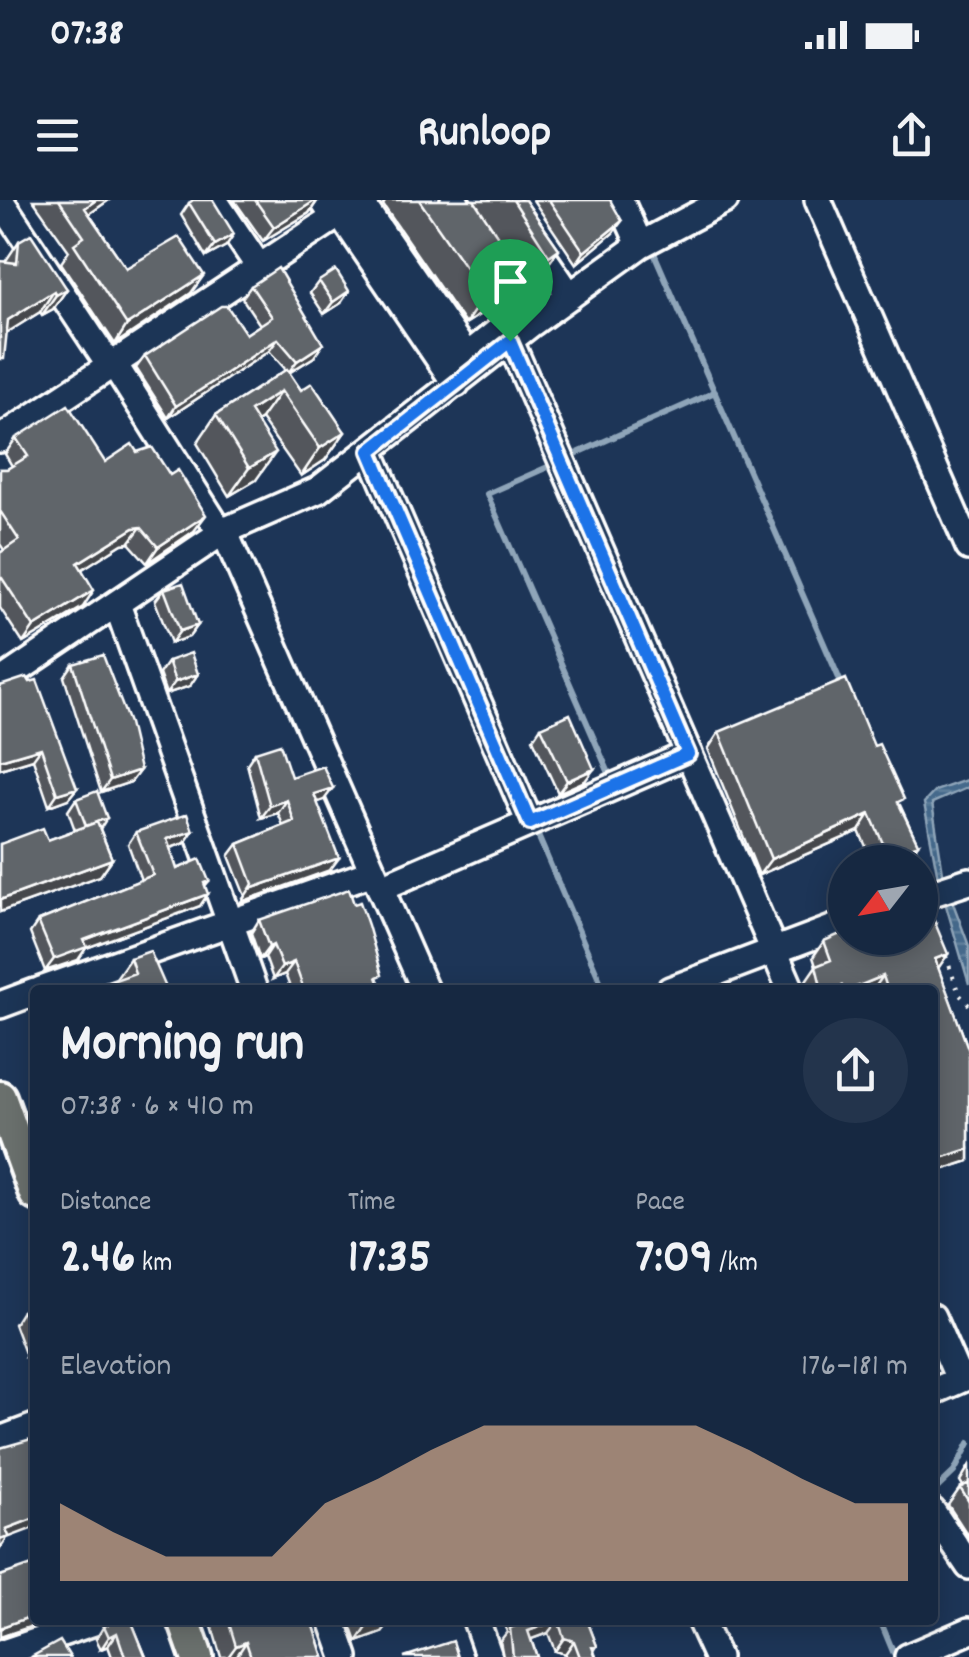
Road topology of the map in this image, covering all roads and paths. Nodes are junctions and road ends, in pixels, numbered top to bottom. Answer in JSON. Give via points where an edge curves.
{"nodes":[{"id":1,"x":0,"y":200,"type":"edge"},
{"id":2,"x":214,"y":200,"type":"edge"},
{"id":3,"x":360,"y":200,"type":"edge"},
{"id":4,"x":454,"y":200,"type":"edge"},
{"id":5,"x":504,"y":200,"type":"edge"},
{"id":6,"x":620,"y":200,"type":"edge"},
{"id":7,"x":726,"y":200,"type":"edge"},
{"id":8,"x":818,"y":200,"type":"edge"},
{"id":9,"x":328,"y":208,"type":"edge"},
{"id":10,"x":640,"y":245,"type":"junction"},
{"id":11,"x":259,"y":267,"type":"junction"},
{"id":12,"x":570,"y":296,"type":"junction"},
{"id":13,"x":510,"y":341,"type":"junction"},
{"id":14,"x":112,"y":365,"type":"junction"},
{"id":15,"x":456,"y":384,"type":"junction"},
{"id":16,"x":0,"y":438,"type":"edge"},
{"id":17,"x":370,"y":451,"type":"junction"},
{"id":18,"x":222,"y":532,"type":"junction"},
{"id":19,"x":969,"y":547,"type":"edge"},
{"id":20,"x":118,"y":606,"type":"junction"},
{"id":21,"x":0,"y":682,"type":"edge"},
{"id":22,"x":688,"y":754,"type":"junction"},
{"id":23,"x":530,"y":823,"type":"junction"},
{"id":24,"x":377,"y":880,"type":"junction"},
{"id":25,"x":941,"y":890,"type":"edge"},
{"id":26,"x":230,"y":924,"type":"junction"},
{"id":27,"x":828,"y":930,"type":"edge"},
{"id":28,"x":774,"y":951,"type":"junction"},
{"id":29,"x":105,"y":979,"type":"edge"},
{"id":30,"x":72,"y":985,"type":"edge"},
{"id":31,"x":252,"y":985,"type":"edge"},
{"id":32,"x":423,"y":985,"type":"edge"},
{"id":33,"x":683,"y":985,"type":"edge"},
{"id":34,"x":789,"y":985,"type":"edge"},
{"id":35,"x":30,"y":994,"type":"edge"},
{"id":36,"x":0,"y":1005,"type":"edge"},
{"id":37,"x":969,"y":1005,"type":"edge"},
{"id":38,"x":0,"y":1097,"type":"edge"},
{"id":39,"x":30,"y":1180,"type":"edge"},
{"id":40,"x":938,"y":1328,"type":"edge"},
{"id":41,"x":964,"y":1377,"type":"edge"},
{"id":42,"x":938,"y":1389,"type":"edge"},
{"id":43,"x":30,"y":1429,"type":"edge"},
{"id":44,"x":0,"y":1440,"type":"edge"},
{"id":45,"x":938,"y":1520,"type":"edge"},
{"id":46,"x":969,"y":1566,"type":"edge"},
{"id":47,"x":85,"y":1625,"type":"edge"},
{"id":48,"x":186,"y":1625,"type":"edge"},
{"id":49,"x":334,"y":1625,"type":"edge"},
{"id":50,"x":478,"y":1625,"type":"edge"},
{"id":51,"x":702,"y":1625,"type":"edge"},
{"id":52,"x":969,"y":1631,"type":"edge"},
{"id":53,"x":0,"y":1654,"type":"edge"},
{"id":54,"x":197,"y":1657,"type":"edge"},
{"id":55,"x":346,"y":1657,"type":"edge"},
{"id":56,"x":489,"y":1657,"type":"edge"},
{"id":57,"x":717,"y":1657,"type":"edge"},
{"id":58,"x":908,"y":1657,"type":"edge"}],
"edges":[{"from":1,"to":14,"type":"street"},
{"from":2,"to":11,"type":"street"},
{"from":3,"to":4,"type":"street","via":[[466,356],[524,310]]},
{"from":3,"to":9,"type":"street"},
{"from":5,"to":12,"type":"street"},
{"from":6,"to":10,"type":"street"},
{"from":7,"to":10,"type":"street"},
{"from":8,"to":19,"type":"street"},
{"from":9,"to":11,"type":"street"},
{"from":9,"to":15,"type":"street","via":[[344,219]]},
{"from":10,"to":12,"type":"street"},
{"from":11,"to":14,"type":"street"},
{"from":12,"to":13,"type":"street"},
{"from":13,"to":15,"type":"street"},
{"from":13,"to":22,"type":"street"},
{"from":14,"to":16,"type":"street"},
{"from":14,"to":18,"type":"street"},
{"from":15,"to":17,"type":"street"},
{"from":17,"to":18,"type":"street","via":[[318,490]]},
{"from":17,"to":23,"type":"street"},
{"from":18,"to":20,"type":"street"},
{"from":18,"to":24,"type":"street"},
{"from":20,"to":21,"type":"street"},
{"from":20,"to":26,"type":"street"},
{"from":22,"to":23,"type":"street"},
{"from":22,"to":28,"type":"street"},
{"from":23,"to":24,"type":"street"},
{"from":24,"to":26,"type":"street"},
{"from":24,"to":32,"type":"street"},
{"from":25,"to":37,"type":"path","via":[[959,994]]},
{"from":26,"to":29,"type":"street"},
{"from":26,"to":31,"type":"street"},
{"from":27,"to":28,"type":"street"},
{"from":28,"to":33,"type":"street"},
{"from":28,"to":34,"type":"street"},
{"from":29,"to":30,"type":"street"},
{"from":35,"to":36,"type":"street"},
{"from":38,"to":39,"type":"main road"},
{"from":40,"to":41,"type":"street"},
{"from":41,"to":42,"type":"street"},
{"from":43,"to":44,"type":"street"},
{"from":45,"to":46,"type":"street"},
{"from":47,"to":53,"type":"street"},
{"from":48,"to":54,"type":"main road"},
{"from":49,"to":55,"type":"street"},
{"from":50,"to":56,"type":"street"},
{"from":51,"to":57,"type":"street"},
{"from":52,"to":58,"type":"street"}]}
